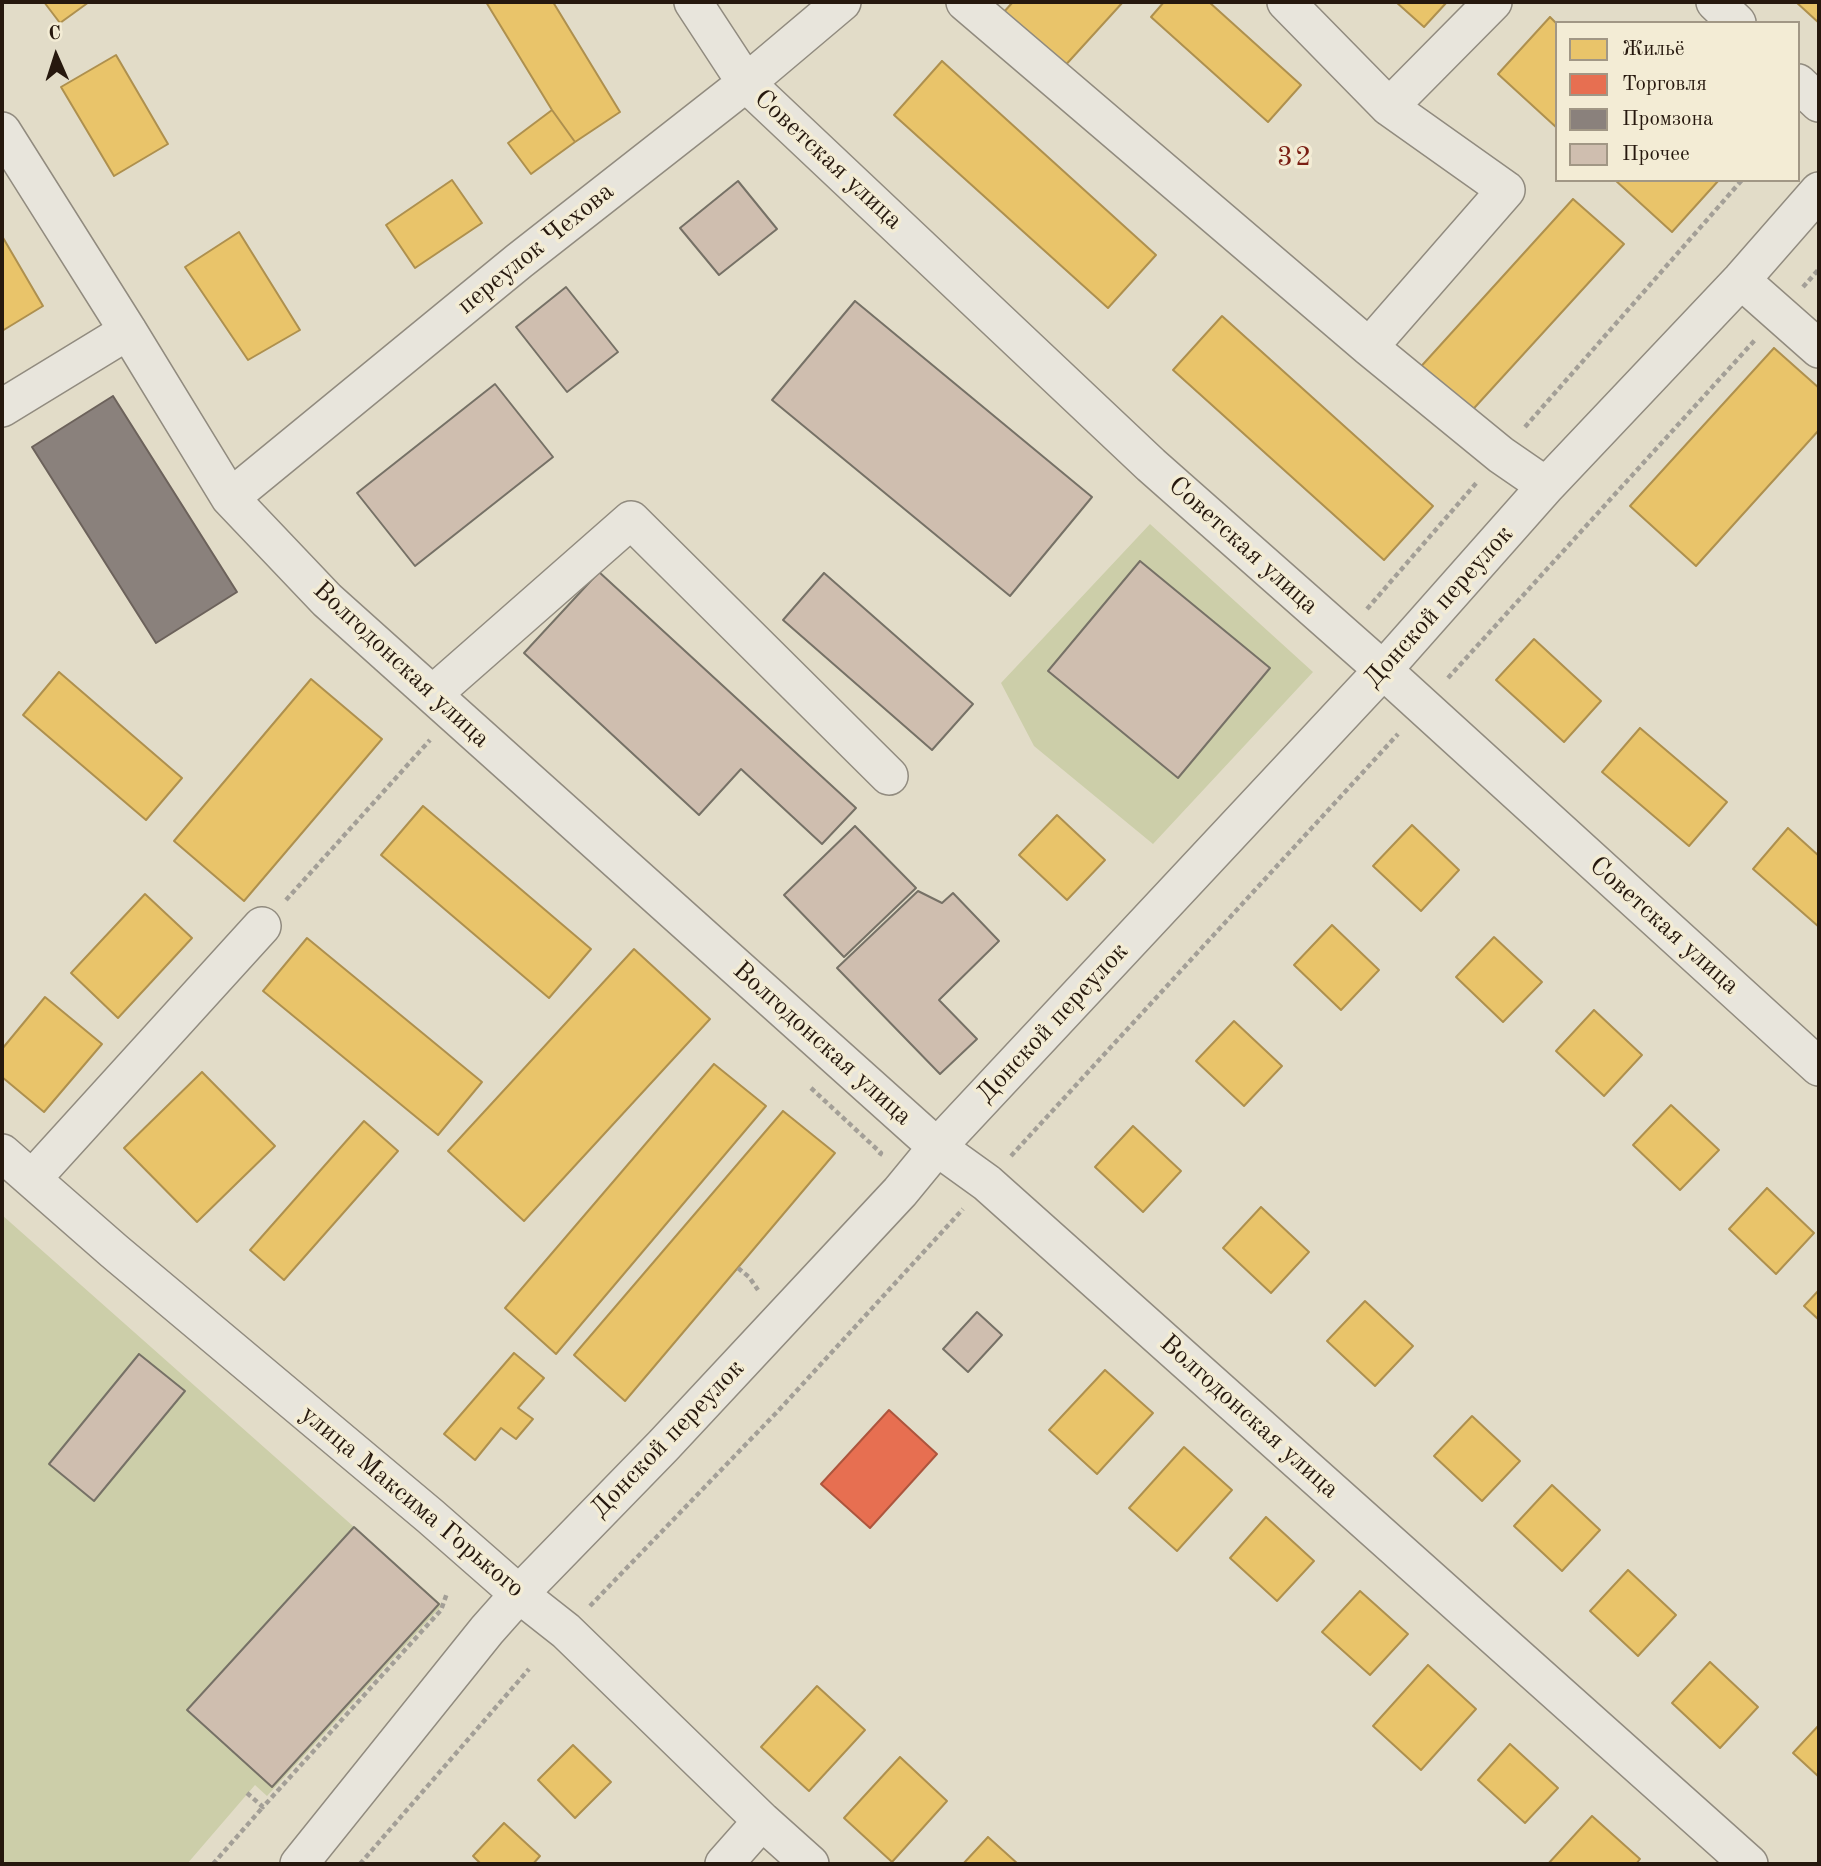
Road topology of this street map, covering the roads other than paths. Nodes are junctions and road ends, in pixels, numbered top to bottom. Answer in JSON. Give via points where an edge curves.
{"nodes":[{"id":1,"x":693,"y":2,"type":"edge"},
{"id":2,"x":842,"y":2,"type":"edge"},
{"id":3,"x":965,"y":2,"type":"edge"},
{"id":4,"x":1286,"y":2,"type":"edge"},
{"id":5,"x":1493,"y":2,"type":"edge"},
{"id":6,"x":1716,"y":2,"type":"edge"},
{"id":7,"x":1735,"y":21,"type":"edge"},
{"id":8,"x":746,"y":83,"type":"junction"},
{"id":9,"x":1800,"y":85,"type":"edge"},
{"id":10,"x":1819,"y":103,"type":"edge"},
{"id":11,"x":1389,"y":107,"type":"junction"},
{"id":12,"x":2,"y":131,"type":"edge"},
{"id":13,"x":1819,"y":191,"type":"edge"},
{"id":14,"x":1741,"y":279,"type":"junction"},
{"id":15,"x":128,"y":331,"type":"junction"},
{"id":16,"x":1369,"y":346,"type":"junction"},
{"id":17,"x":1819,"y":349,"type":"edge"},
{"id":18,"x":2,"y":408,"type":"edge"},
{"id":19,"x":1546,"y":486,"type":"junction"},
{"id":20,"x":230,"y":498,"type":"junction"},
{"id":21,"x":1383,"y":670,"type":"junction"},
{"id":22,"x":443,"y":704,"type":"junction"},
{"id":23,"x":889,"y":776,"type":"dead end"},
{"id":24,"x":262,"y":926,"type":"road end"},
{"id":25,"x":1819,"y":1067,"type":"edge"},
{"id":26,"x":937,"y":1147,"type":"junction"},
{"id":27,"x":2,"y":1153,"type":"edge"},
{"id":28,"x":32,"y":1179,"type":"junction"},
{"id":29,"x":519,"y":1594,"type":"junction"},
{"id":30,"x":762,"y":1821,"type":"junction"},
{"id":31,"x":299,"y":1864,"type":"edge"},
{"id":32,"x":724,"y":1864,"type":"edge"},
{"id":33,"x":810,"y":1864,"type":"edge"},
{"id":34,"x":1749,"y":1864,"type":"edge"}],
"edges":[{"from":1,"to":8,"type":"street","name":"Советская улица"},
{"from":2,"to":8,"type":"street","name":"переулок Чехова"},
{"from":3,"to":16,"type":"street"},
{"from":4,"to":11,"type":"street"},
{"from":5,"to":11,"type":"street"},
{"from":6,"to":7,"type":"street"},
{"from":8,"to":20,"type":"street","name":"переулок Чехова","via":[[519,261]]},
{"from":8,"to":21,"type":"street","name":"Советская улица","via":[[1151,465]]},
{"from":9,"to":10,"type":"street"},
{"from":11,"to":16,"type":"street","via":[[1506,190]]},
{"from":12,"to":15,"type":"street","name":"Волгодонская улица"},
{"from":13,"to":14,"type":"street","name":"Донской переулок"},
{"from":14,"to":17,"type":"street"},
{"from":14,"to":19,"type":"street","name":"Донской переулок"},
{"from":15,"to":18,"type":"street"},
{"from":15,"to":20,"type":"street","name":"Волгодонская улица"},
{"from":16,"to":19,"type":"street","via":[[1501,455]]},
{"from":19,"to":21,"type":"street","name":"Донской переулок"},
{"from":20,"to":22,"type":"street","name":"Волгодонская улица","via":[[327,600]]},
{"from":21,"to":25,"type":"street","name":"Советская улица"},
{"from":21,"to":26,"type":"street","name":"Донской переулок"},
{"from":22,"to":23,"type":"street","via":[[631,520]]},
{"from":22,"to":26,"type":"street","name":"Волгодонская улица"},
{"from":24,"to":28,"type":"street"},
{"from":26,"to":29,"type":"street","name":"Донской переулок","via":[[663,1446]]},
{"from":26,"to":34,"type":"street","name":"Волгодонская улица","via":[[988,1183]]},
{"from":27,"to":28,"type":"street","name":"улица Максима Горького"},
{"from":28,"to":29,"type":"street","name":"улица Максима Горького"},
{"from":29,"to":30,"type":"street","name":"улица Максима Горького","via":[[566,1631]]},
{"from":29,"to":31,"type":"street","name":"Донской переулок"},
{"from":30,"to":32,"type":"street"},
{"from":30,"to":33,"type":"street","name":"улица Максима Горького"}]}
